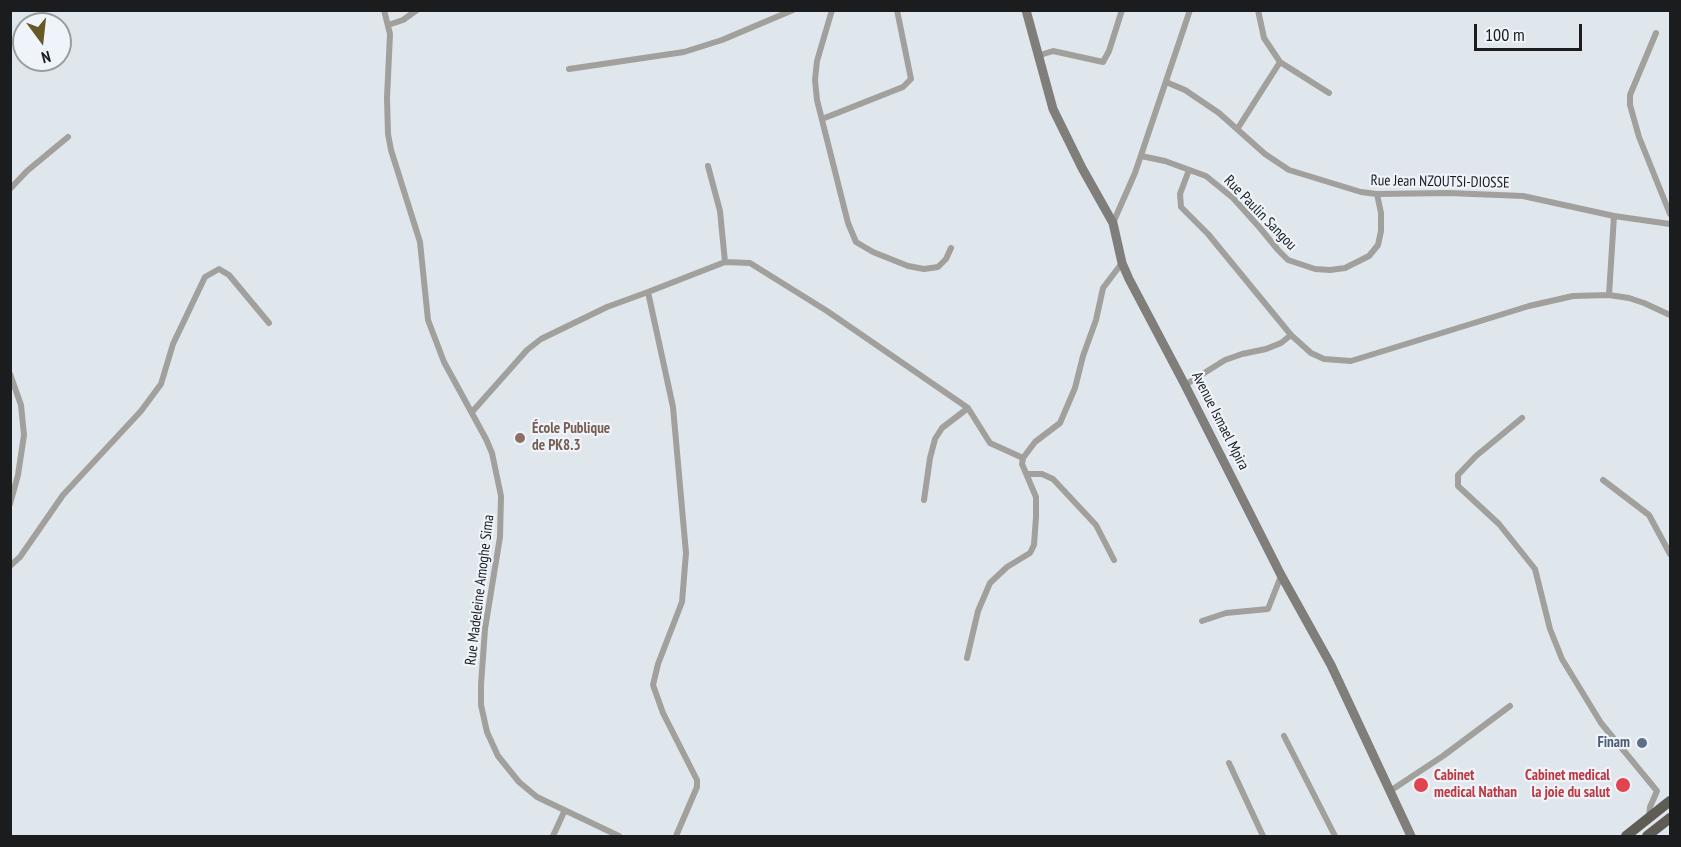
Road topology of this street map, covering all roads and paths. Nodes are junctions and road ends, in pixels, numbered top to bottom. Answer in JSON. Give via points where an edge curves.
{"nodes":[{"id":1,"x":384,"y":10,"type":"edge"},
{"id":2,"x":417,"y":10,"type":"edge"},
{"id":3,"x":793,"y":10,"type":"edge"},
{"id":4,"x":832,"y":10,"type":"edge"},
{"id":5,"x":897,"y":10,"type":"edge"},
{"id":6,"x":1026,"y":10,"type":"edge"},
{"id":7,"x":1122,"y":10,"type":"edge"},
{"id":8,"x":1190,"y":10,"type":"edge"},
{"id":9,"x":1258,"y":10,"type":"edge"},
{"id":10,"x":388,"y":25,"type":"junction"},
{"id":11,"x":1656,"y":33,"type":"dead end"},
{"id":12,"x":1037,"y":56,"type":"junction"},
{"id":13,"x":1280,"y":62,"type":"junction"},
{"id":14,"x":569,"y":69,"type":"dead end"},
{"id":15,"x":1166,"y":82,"type":"junction"},
{"id":16,"x":1329,"y":93,"type":"dead end"},
{"id":17,"x":822,"y":119,"type":"junction"},
{"id":18,"x":1238,"y":128,"type":"junction"},
{"id":19,"x":68,"y":137,"type":"dead end"},
{"id":20,"x":1142,"y":156,"type":"junction"},
{"id":21,"x":708,"y":166,"type":"dead end"},
{"id":22,"x":1189,"y":170,"type":"junction"},
{"id":23,"x":10,"y":189,"type":"edge"},
{"id":24,"x":1377,"y":195,"type":"junction"},
{"id":25,"x":1671,"y":214,"type":"edge"},
{"id":26,"x":1614,"y":216,"type":"junction"},
{"id":27,"x":1113,"y":223,"type":"junction"},
{"id":28,"x":1671,"y":224,"type":"edge"},
{"id":29,"x":951,"y":248,"type":"dead end"},
{"id":30,"x":725,"y":262,"type":"junction"},
{"id":31,"x":1122,"y":262,"type":"junction"},
{"id":32,"x":648,"y":292,"type":"junction"},
{"id":33,"x":1609,"y":295,"type":"junction"},
{"id":34,"x":1671,"y":315,"type":"edge"},
{"id":35,"x":270,"y":323,"type":"dead end"},
{"id":36,"x":1291,"y":335,"type":"junction"},
{"id":37,"x":10,"y":375,"type":"edge"},
{"id":38,"x":1185,"y":385,"type":"junction"},
{"id":39,"x":968,"y":408,"type":"junction"},
{"id":40,"x":472,"y":412,"type":"junction"},
{"id":41,"x":1522,"y":418,"type":"dead end"},
{"id":42,"x":1023,"y":458,"type":"junction"},
{"id":43,"x":1027,"y":474,"type":"junction"},
{"id":44,"x":1603,"y":480,"type":"dead end"},
{"id":45,"x":924,"y":500,"type":"dead end"},
{"id":46,"x":10,"y":504,"type":"edge"},
{"id":47,"x":1671,"y":554,"type":"edge"},
{"id":48,"x":1114,"y":560,"type":"dead end"},
{"id":49,"x":10,"y":566,"type":"edge"},
{"id":50,"x":1281,"y":575,"type":"junction"},
{"id":51,"x":1202,"y":621,"type":"dead end"},
{"id":52,"x":967,"y":658,"type":"dead end"},
{"id":53,"x":1509,"y":706,"type":"dead end"},
{"id":54,"x":1284,"y":736,"type":"dead end"},
{"id":55,"x":1229,"y":763,"type":"dead end"},
{"id":56,"x":1390,"y":791,"type":"junction"},
{"id":57,"x":1671,"y":801,"type":"edge"},
{"id":58,"x":564,"y":812,"type":"junction"},
{"id":59,"x":1649,"y":818,"type":"junction"},
{"id":60,"x":1671,"y":818,"type":"edge"},
{"id":61,"x":553,"y":837,"type":"edge"},
{"id":62,"x":619,"y":837,"type":"edge"},
{"id":63,"x":676,"y":837,"type":"edge"},
{"id":64,"x":1263,"y":837,"type":"edge"},
{"id":65,"x":1335,"y":837,"type":"edge"},
{"id":66,"x":1411,"y":837,"type":"edge"},
{"id":67,"x":1626,"y":837,"type":"edge"},
{"id":68,"x":1647,"y":837,"type":"edge"}],
"edges":[{"from":1,"to":10,"type":"street","name":"Rue Madeleine Amoghe Sima"},
{"from":2,"to":10,"type":"street"},
{"from":3,"to":14,"type":"street","via":[[684,52]]},
{"from":4,"to":17,"type":"street","via":[[815,80]]},
{"from":5,"to":17,"type":"street","via":[[910,79],[903,87]]},
{"from":6,"to":12,"type":"main road","name":"Avenue Ismael Mpira"},
{"from":7,"to":12,"type":"street","via":[[1103,62],[1053,51]]},
{"from":8,"to":15,"type":"street"},
{"from":9,"to":13,"type":"street","via":[[1264,38]]},
{"from":10,"to":40,"type":"street","name":"Rue Madeleine Amoghe Sima","via":[[387,117],[391,150],[420,242],[432,335]]},
{"from":11,"to":25,"type":"street","via":[[1630,95],[1630,105]]},
{"from":12,"to":27,"type":"main road","name":"Avenue Ismael Mpira","via":[[1062,130]]},
{"from":13,"to":16,"type":"street"},
{"from":13,"to":18,"type":"street"},
{"from":15,"to":18,"type":"street","name":"Rue Jean NZOUTSI-DIOSSE","via":[[1185,90]]},
{"from":15,"to":20,"type":"street"},
{"from":17,"to":29,"type":"street","via":[[856,242],[908,266],[924,269],[938,267]]},
{"from":18,"to":24,"type":"street","name":"Rue Jean NZOUTSI-DIOSSE","via":[[1289,170]]},
{"from":19,"to":23,"type":"street"},
{"from":20,"to":22,"type":"street","name":"Rue Paulin Sangou"},
{"from":20,"to":27,"type":"street"},
{"from":21,"to":30,"type":"street","via":[[720,211]]},
{"from":22,"to":24,"type":"street","name":"Rue Paulin Sangou","via":[[1219,186],[1288,260],[1315,269],[1345,268],[1369,256],[1378,245],[1381,231]]},
{"from":22,"to":36,"type":"street","via":[[1180,194],[1181,207]]},
{"from":24,"to":26,"type":"street","name":"Rue Jean NZOUTSI-DIOSSE","via":[[1523,196]]},
{"from":26,"to":28,"type":"street","name":"Rue Jean NZOUTSI-DIOSSE"},
{"from":26,"to":33,"type":"street"},
{"from":27,"to":31,"type":"main road","name":"Avenue Ismael Mpira"},
{"from":30,"to":32,"type":"street"},
{"from":30,"to":39,"type":"street","via":[[750,263],[771,274]]},
{"from":31,"to":38,"type":"main road","name":"Avenue Ismael Mpira"},
{"from":31,"to":42,"type":"street","via":[[1103,288],[1075,388],[1060,423],[1035,442]]},
{"from":32,"to":40,"type":"street","via":[[606,307],[541,339]]},
{"from":32,"to":63,"type":"street","via":[[673,407],[686,553],[681,602],[653,685],[697,780]]},
{"from":33,"to":34,"type":"street","via":[[1644,303]]},
{"from":33,"to":36,"type":"street","via":[[1573,296],[1538,303],[1351,361],[1324,359]]},
{"from":35,"to":49,"type":"street","via":[[229,275],[219,269],[205,276],[173,344],[161,384],[63,495]]},
{"from":36,"to":38,"type":"street","via":[[1266,349],[1225,360]]},
{"from":37,"to":46,"type":"street","via":[[21,405],[24,435]]},
{"from":38,"to":50,"type":"main road","name":"Avenue Ismael Mpira"},
{"from":39,"to":42,"type":"street","via":[[990,443]]},
{"from":39,"to":45,"type":"street","via":[[942,428],[935,439]]},
{"from":40,"to":58,"type":"street","name":"Rue Madeleine Amoghe Sima","via":[[492,453],[501,496],[500,537],[485,629],[483,716],[491,743],[508,769],[537,797]]},
{"from":41,"to":59,"type":"street","via":[[1458,475],[1458,486],[1498,524],[1535,569],[1562,659],[1601,723],[1657,791]]},
{"from":42,"to":43,"type":"street"},
{"from":43,"to":48,"type":"street","via":[[1053,479],[1096,525]]},
{"from":43,"to":52,"type":"street","via":[[1036,497],[1034,545],[1026,558],[1007,567],[990,583],[978,611]]},
{"from":44,"to":47,"type":"street","via":[[1649,515]]},
{"from":50,"to":51,"type":"street","via":[[1268,609],[1226,613]]},
{"from":50,"to":56,"type":"main road","name":"Avenue Ismael Mpira","via":[[1331,665]]},
{"from":53,"to":56,"type":"street"},
{"from":54,"to":65,"type":"street"},
{"from":55,"to":64,"type":"street"},
{"from":56,"to":66,"type":"main road","name":"Avenue Ismael Mpira"},
{"from":57,"to":59,"type":"highway"},
{"from":58,"to":61,"type":"street"},
{"from":58,"to":62,"type":"street","name":"Rue Madeleine Amoghe Sima"},
{"from":59,"to":67,"type":"highway"},
{"from":60,"to":68,"type":"highway"}]}
